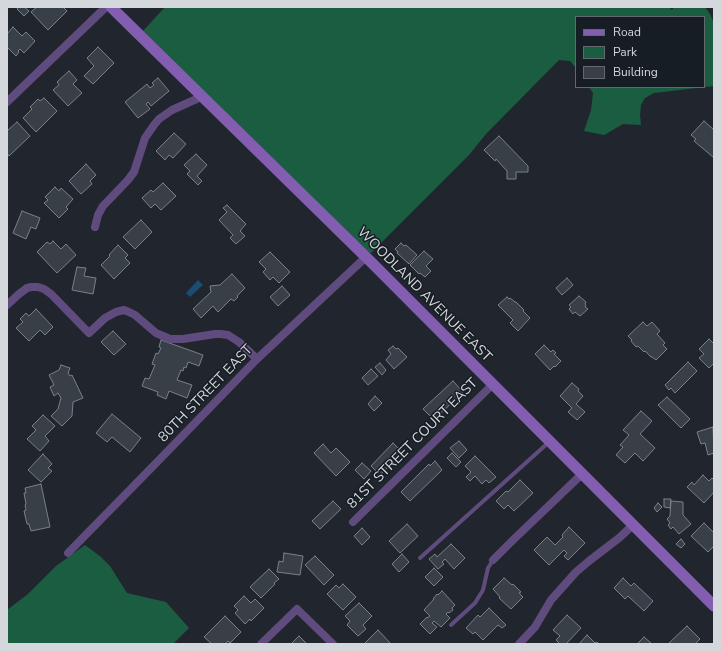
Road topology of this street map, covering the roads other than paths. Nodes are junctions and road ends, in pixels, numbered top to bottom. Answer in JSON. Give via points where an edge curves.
{"nodes":[{"id":1,"x":106,"y":7,"type":"edge"},
{"id":2,"x":111,"y":7,"type":"edge"},
{"id":3,"x":201,"y":97,"type":"junction"},
{"id":4,"x":7,"y":102,"type":"edge"},
{"id":5,"x":95,"y":227,"type":"dead end"},
{"id":6,"x":366,"y":257,"type":"junction"},
{"id":7,"x":7,"y":305,"type":"edge"},
{"id":8,"x":257,"y":359,"type":"junction"},
{"id":9,"x":493,"y":384,"type":"junction"},
{"id":10,"x":550,"y":441,"type":"junction"},
{"id":11,"x":582,"y":474,"type":"junction"},
{"id":12,"x":353,"y":522,"type":"dead end"},
{"id":13,"x":633,"y":525,"type":"junction"},
{"id":14,"x":68,"y":553,"type":"dead end"},
{"id":15,"x":420,"y":558,"type":"dead end"},
{"id":16,"x":493,"y":560,"type":"joint"},
{"id":17,"x":714,"y":606,"type":"edge"},
{"id":18,"x":451,"y":625,"type":"dead end"},
{"id":19,"x":524,"y":642,"type":"edge"},
{"id":20,"x":261,"y":644,"type":"edge"},
{"id":21,"x":332,"y":644,"type":"edge"}],
"edges":[{"from":1,"to":4,"type":"street"},
{"from":2,"to":3,"type":"street","name":"WOODLAND AVENUE EAST"},
{"from":3,"to":5,"type":"street","via":[[172,110],[154,125],[145,138],[134,172],[101,209]]},
{"from":3,"to":6,"type":"street","name":"WOODLAND AVENUE EAST"},
{"from":6,"to":8,"type":"street","name":"80TH STREET EAST"},
{"from":6,"to":9,"type":"street","name":"WOODLAND AVENUE EAST"},
{"from":7,"to":8,"type":"street","via":[[27,288],[38,287],[51,294],[89,333],[105,318],[124,310],[135,315],[156,333],[170,338],[225,334],[239,342]]},
{"from":8,"to":14,"type":"street","name":"80TH STREET EAST"},
{"from":9,"to":10,"type":"street","name":"WOODLAND AVENUE EAST"},
{"from":9,"to":12,"type":"street","name":"81ST STREET COURT EAST"},
{"from":10,"to":11,"type":"street","name":"WOODLAND AVENUE EAST"},
{"from":10,"to":15,"type":"lane"},
{"from":11,"to":13,"type":"street","name":"WOODLAND AVENUE EAST"},
{"from":11,"to":16,"type":"street"},
{"from":13,"to":17,"type":"street","name":"WOODLAND AVENUE EAST"},
{"from":13,"to":19,"type":"street","via":[[576,572],[551,600]]},
{"from":16,"to":18,"type":"lane","via":[[488,568],[483,590],[475,604]]},
{"from":20,"to":21,"type":"street","via":[[297,609]]}]}
